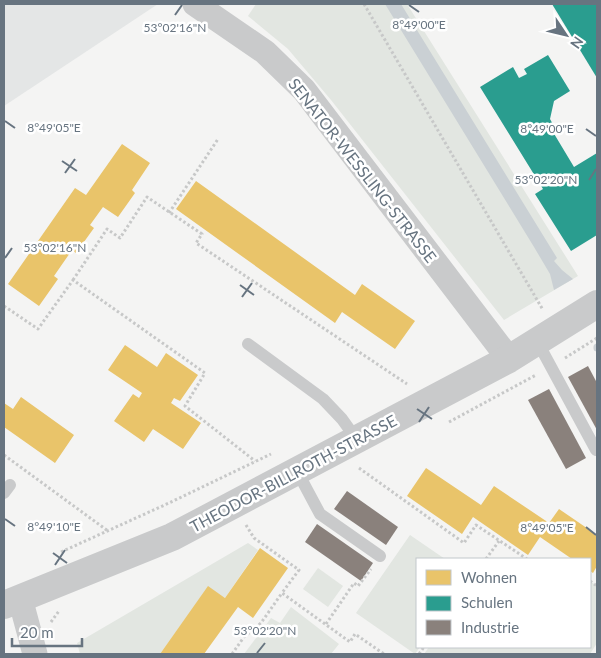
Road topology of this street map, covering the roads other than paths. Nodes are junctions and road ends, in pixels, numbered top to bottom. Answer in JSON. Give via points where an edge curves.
{"nodes":[{"id":1,"x":195,"y":4,"type":"edge"},
{"id":2,"x":597,"y":304,"type":"edge"},
{"id":3,"x":544,"y":320,"type":"junction"},
{"id":4,"x":248,"y":344,"type":"dead end"},
{"id":5,"x":509,"y":359,"type":"junction"},
{"id":6,"x":351,"y":443,"type":"junction"},
{"id":7,"x":596,"y":450,"type":"dead end"},
{"id":8,"x":297,"y":470,"type":"junction"},
{"id":9,"x":380,"y":556,"type":"road end"},
{"id":10,"x":12,"y":601,"type":"edge"},
{"id":11,"x":35,"y":654,"type":"edge"}],
"edges":[{"from":1,"to":5,"type":"street","name":"SENATOR-WESSLING-STRASSE","via":[[265,52],[304,90]]},
{"from":2,"to":3,"type":"street","name":"THEODOR-BILLROTH-STRASSE"},
{"from":3,"to":5,"type":"street","name":"THEODOR-BILLROTH-STRASSE"},
{"from":3,"to":7,"type":"lane"},
{"from":4,"to":6,"type":"lane","via":[[329,404]]},
{"from":5,"to":6,"type":"street","name":"THEODOR-BILLROTH-STRASSE"},
{"from":6,"to":8,"type":"street","name":"THEODOR-BILLROTH-STRASSE"},
{"from":8,"to":9,"type":"lane","via":[[320,514]]},
{"from":8,"to":10,"type":"street","name":"THEODOR-BILLROTH-STRASSE","via":[[172,537]]},
{"from":10,"to":11,"type":"street"}]}
